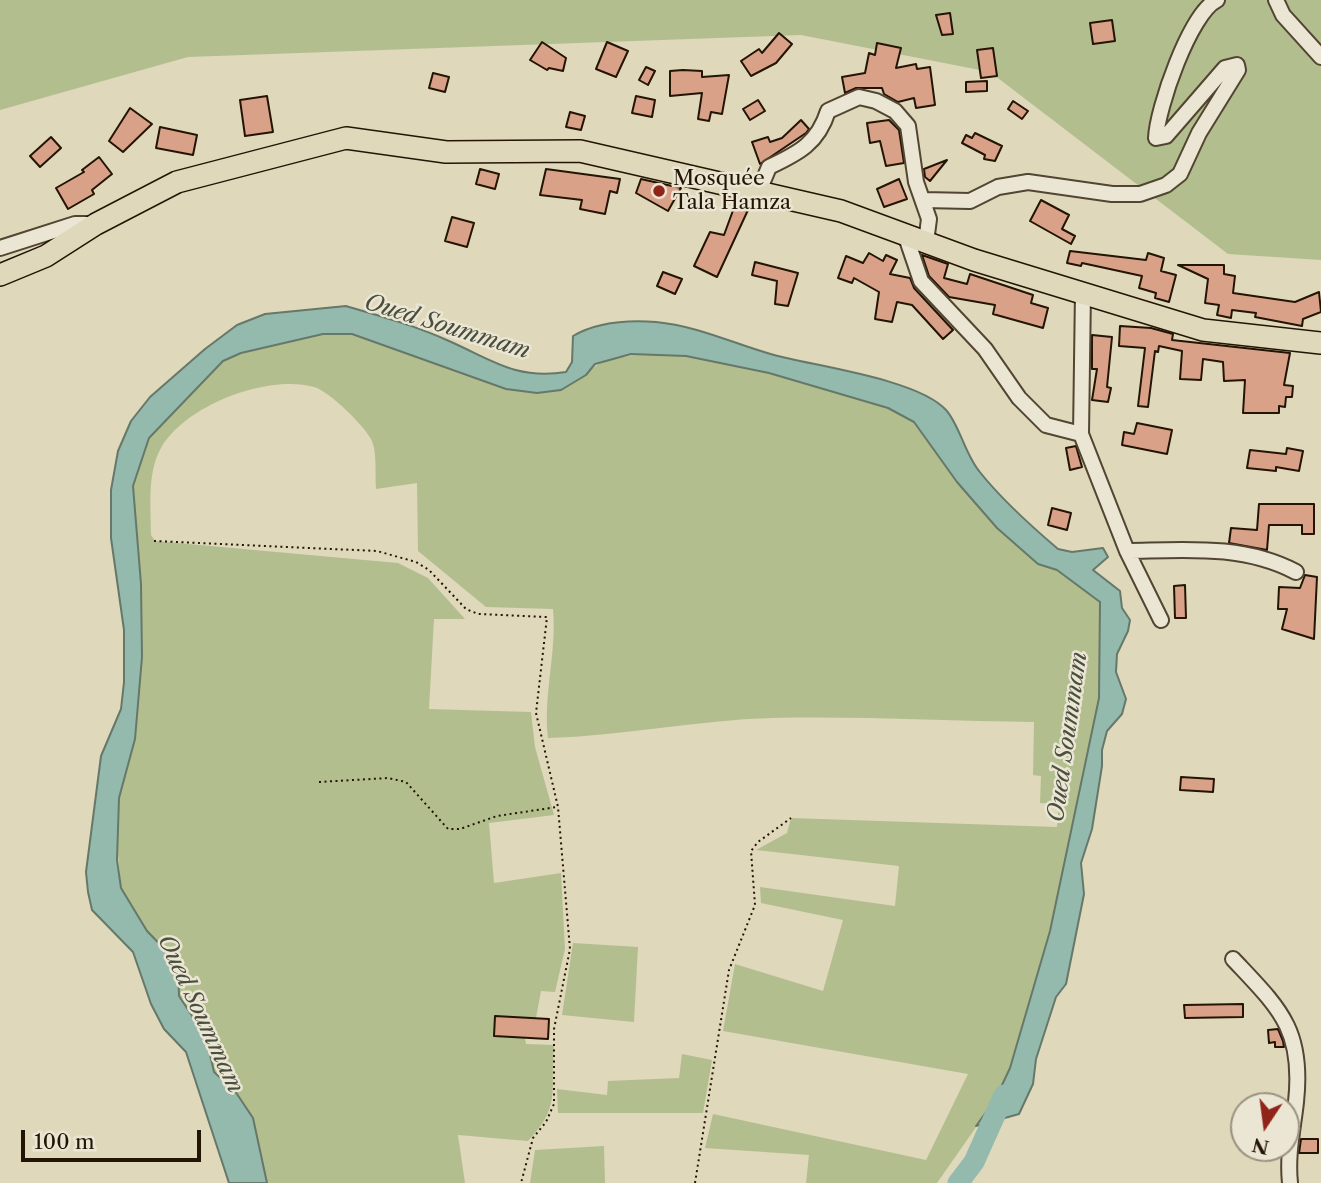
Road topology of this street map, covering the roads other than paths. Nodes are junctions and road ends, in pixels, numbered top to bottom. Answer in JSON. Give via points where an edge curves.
{"nodes":[{"id":1,"x":1276,"y":0,"type":"edge"},
{"id":2,"x":1208,"y":1,"type":"edge"},
{"id":3,"x":1321,"y":57,"type":"edge"},
{"id":4,"x":759,"y":191,"type":"junction"},
{"id":5,"x":923,"y":200,"type":"junction"},
{"id":6,"x":96,"y":224,"type":"junction"},
{"id":7,"x":905,"y":234,"type":"junction"},
{"id":8,"x":926,"y":242,"type":"junction"},
{"id":9,"x":0,"y":248,"type":"edge"},
{"id":10,"x":0,"y":275,"type":"edge"},
{"id":11,"x":1083,"y":291,"type":"junction"},
{"id":12,"x":1321,"y":344,"type":"edge"},
{"id":13,"x":1081,"y":433,"type":"junction"},
{"id":14,"x":1127,"y":551,"type":"junction"},
{"id":15,"x":1296,"y":572,"type":"dead end"},
{"id":16,"x":1161,"y":620,"type":"dead end"},
{"id":17,"x":1233,"y":959,"type":"dead end"},
{"id":18,"x":1290,"y":1183,"type":"edge"}],
"edges":[{"from":1,"to":3,"type":"street","via":[[1283,15]]},
{"from":2,"to":5,"type":"street","via":[[1182,49],[1156,138],[1166,136],[1225,68],[1237,65],[1238,70],[1180,174],[1166,185],[1140,194],[1112,194],[1028,182],[998,187],[971,201]]},
{"from":4,"to":5,"type":"street","via":[[769,167],[813,142],[828,111],[859,97],[895,111],[908,126]]},
{"from":4,"to":6,"type":"main road","via":[[580,151],[446,152],[346,138],[177,182]]},
{"from":4,"to":7,"type":"main road","via":[[841,211]]},
{"from":5,"to":8,"type":"street","via":[[929,219]]},
{"from":6,"to":9,"type":"street","via":[[75,224]]},
{"from":6,"to":10,"type":"main road","via":[[46,256]]},
{"from":7,"to":8,"type":"main road"},
{"from":7,"to":13,"type":"street","via":[[921,281],[985,349],[1019,398],[1046,425]]},
{"from":8,"to":11,"type":"main road"},
{"from":11,"to":12,"type":"main road","via":[[1203,330]]},
{"from":11,"to":13,"type":"street"},
{"from":13,"to":14,"type":"street"},
{"from":14,"to":15,"type":"street","via":[[1227,550],[1271,559]]},
{"from":14,"to":16,"type":"street"},
{"from":17,"to":18,"type":"street","via":[[1280,1010],[1293,1040],[1297,1091],[1289,1145]]}]}
